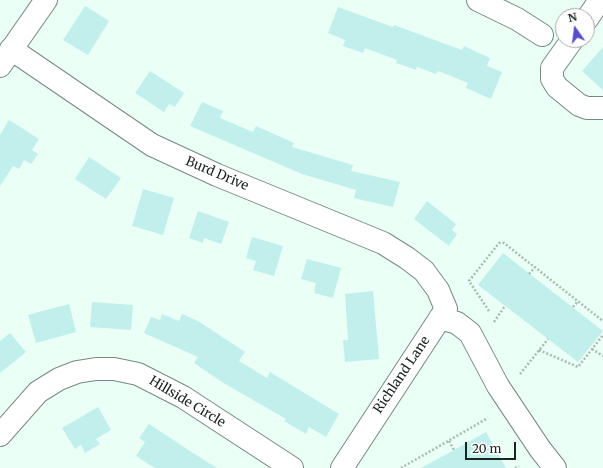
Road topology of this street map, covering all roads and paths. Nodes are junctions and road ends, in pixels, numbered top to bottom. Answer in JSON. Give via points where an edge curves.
{"nodes":[{"id":1,"x":46,"y":0,"type":"edge"},
{"id":2,"x":478,"y":0,"type":"edge"},
{"id":3,"x":542,"y":35,"type":"dead end"},
{"id":4,"x":566,"y":48,"type":"edge"},
{"id":5,"x":6,"y":58,"type":"edge"},
{"id":6,"x":603,"y":108,"type":"edge"},
{"id":7,"x":535,"y":267,"type":"junction"},
{"id":8,"x":529,"y":274,"type":"dead end"},
{"id":9,"x":432,"y":281,"type":"joint"},
{"id":10,"x":578,"y":301,"type":"junction"},
{"id":11,"x":505,"y":306,"type":"dead end"},
{"id":12,"x":573,"y":307,"type":"dead end"},
{"id":13,"x":489,"y":311,"type":"dead end"},
{"id":14,"x":440,"y":318,"type":"junction"},
{"id":15,"x":603,"y":320,"type":"edge"},
{"id":16,"x":494,"y":322,"type":"dead end"},
{"id":17,"x":603,"y":335,"type":"edge"},
{"id":18,"x":548,"y":339,"type":"dead end"},
{"id":19,"x":592,"y":349,"type":"junction"},
{"id":20,"x":540,"y":350,"type":"junction"},
{"id":21,"x":603,"y":356,"type":"edge"},
{"id":22,"x":520,"y":374,"type":"dead end"},
{"id":23,"x":488,"y":418,"type":"dead end"},
{"id":24,"x":0,"y":435,"type":"edge"},
{"id":25,"x":449,"y":441,"type":"junction"},
{"id":26,"x":454,"y":450,"type":"dead end"},
{"id":27,"x":519,"y":466,"type":"dead end"},
{"id":28,"x":292,"y":468,"type":"edge"},
{"id":29,"x":342,"y":468,"type":"edge"},
{"id":30,"x":401,"y":468,"type":"edge"},
{"id":31,"x":515,"y":468,"type":"edge"},
{"id":32,"x":556,"y":468,"type":"edge"}],
"edges":[{"from":1,"to":5,"type":"street"},
{"from":2,"to":3,"type":"street","via":[[517,19]]},
{"from":4,"to":6,"type":"street","via":[[552,68],[554,83],[579,105]]},
{"from":5,"to":9,"type":"street","name":"Burd Drive","via":[[152,145],[217,175],[383,243],[424,271]]},
{"from":7,"to":8,"type":"path"},
{"from":7,"to":10,"type":"path"},
{"from":7,"to":13,"type":"path","via":[[504,243],[499,243],[469,280]]},
{"from":9,"to":14,"type":"street","name":"Richland Lane","via":[[446,308]]},
{"from":10,"to":12,"type":"path"},
{"from":10,"to":15,"type":"path"},
{"from":11,"to":16,"type":"path"},
{"from":14,"to":29,"type":"street","name":"Richland Lane"},
{"from":14,"to":32,"type":"street","via":[[457,323],[470,333],[498,386],[540,450]]},
{"from":17,"to":19,"type":"path"},
{"from":18,"to":20,"type":"path"},
{"from":19,"to":20,"type":"path","via":[[578,367]]},
{"from":19,"to":21,"type":"path"},
{"from":20,"to":22,"type":"path"},
{"from":23,"to":25,"type":"path"},
{"from":24,"to":28,"type":"street","name":"Hillside Circle","via":[[38,392],[59,379],[84,371],[114,369],[138,374],[183,398]]},
{"from":25,"to":26,"type":"path"},
{"from":25,"to":30,"type":"path"},
{"from":27,"to":31,"type":"path"}]}
